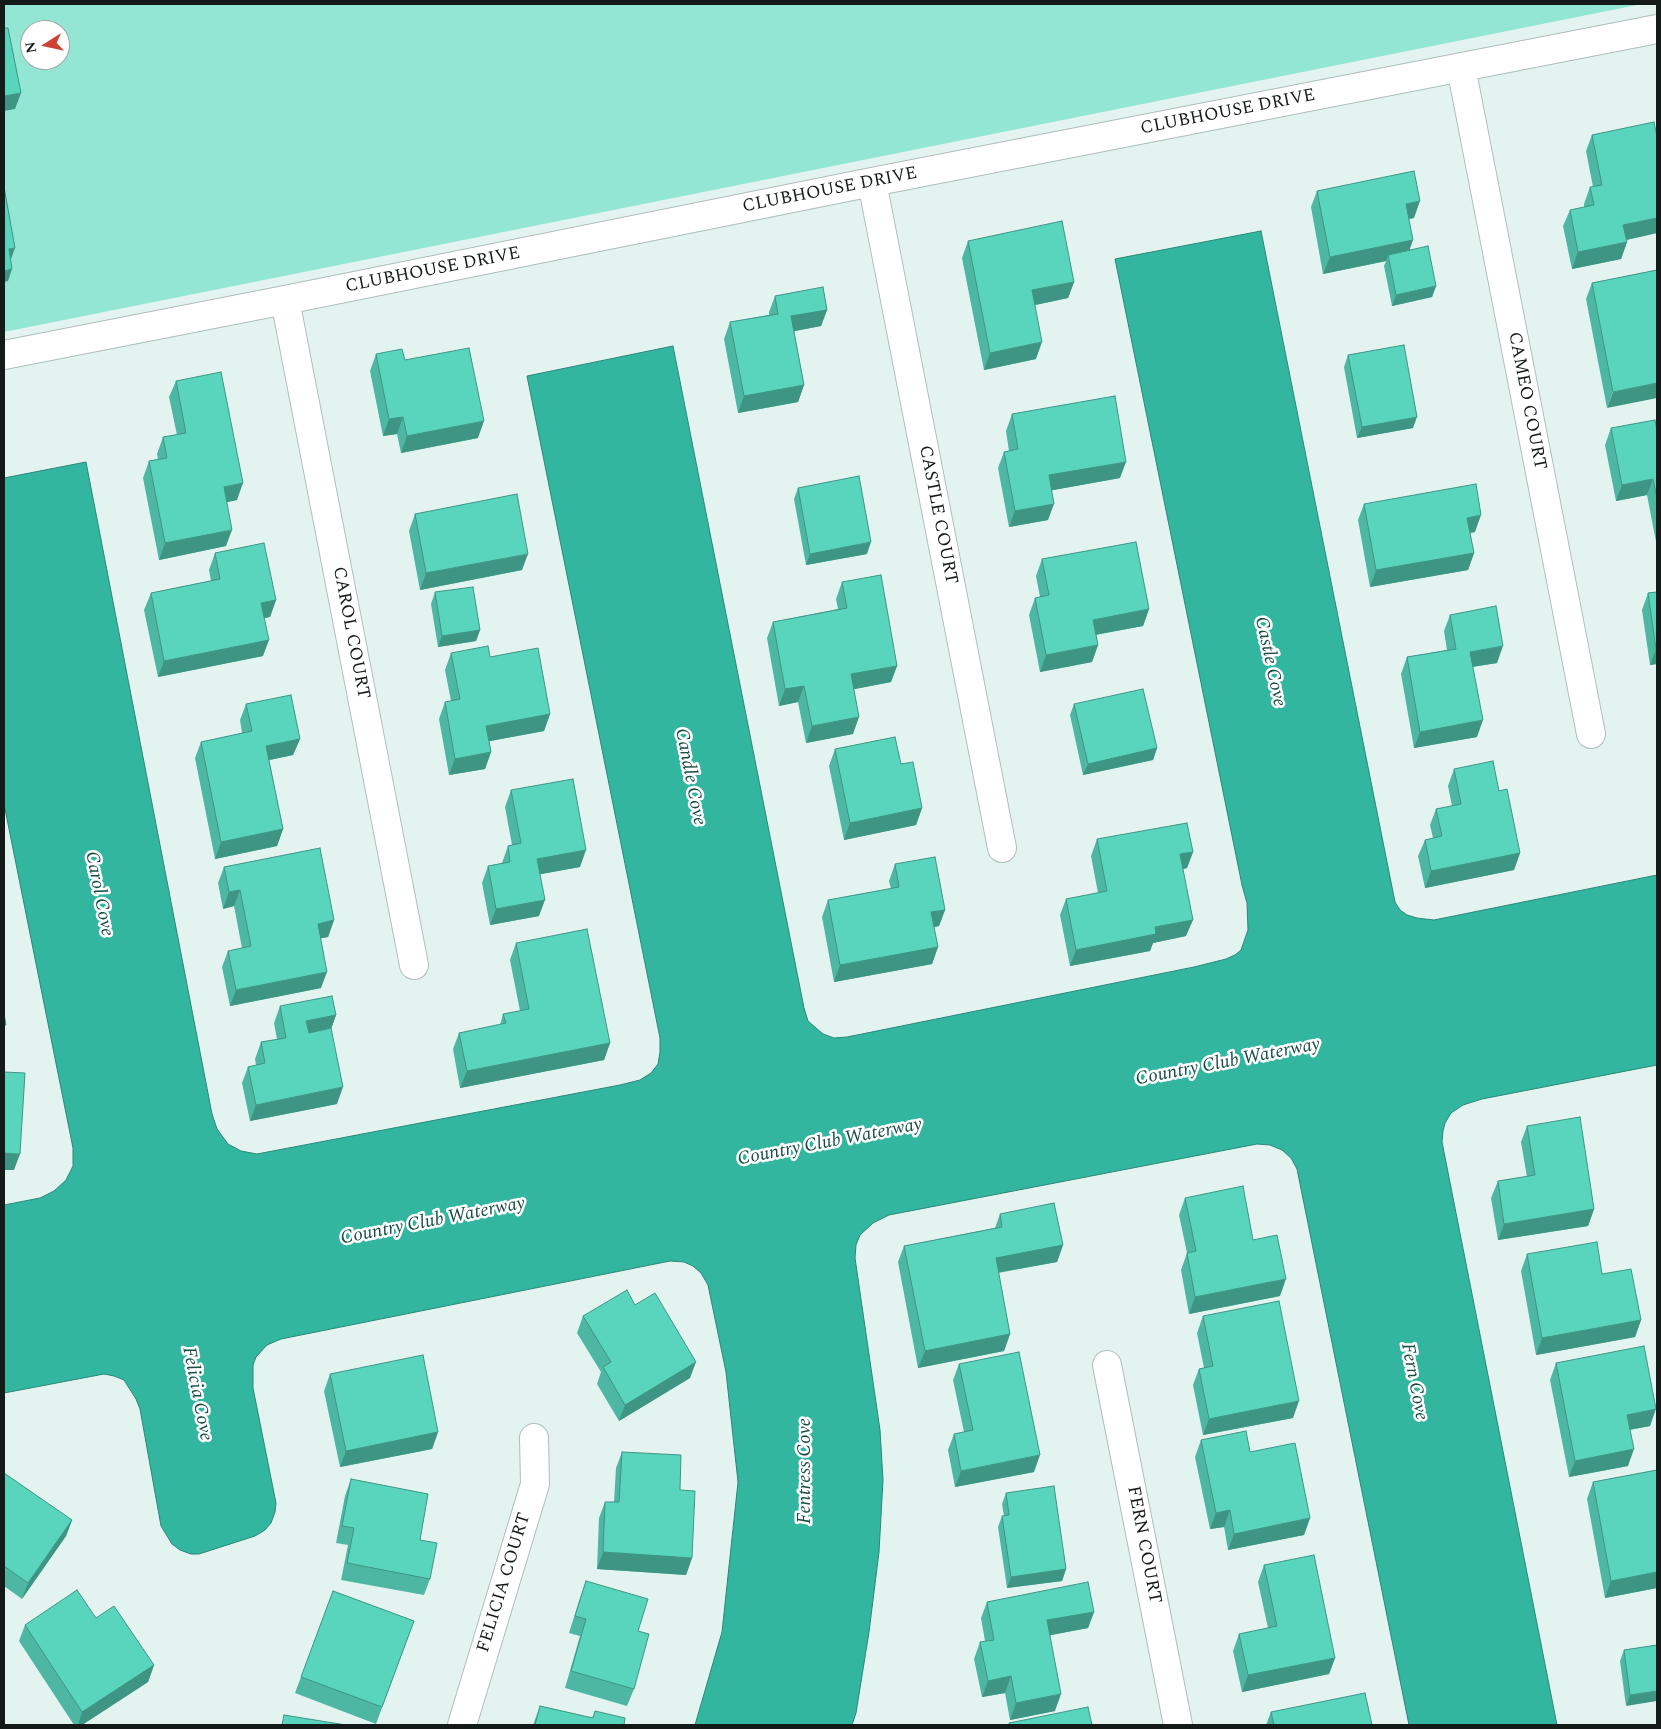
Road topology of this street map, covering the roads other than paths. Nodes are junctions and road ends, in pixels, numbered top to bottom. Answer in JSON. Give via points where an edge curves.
{"nodes":[{"id":1,"x":1657,"y":29,"type":"edge"},
{"id":2,"x":1461,"y":68,"type":"junction"},
{"id":3,"x":872,"y":182,"type":"junction"},
{"id":4,"x":285,"y":300,"type":"junction"},
{"id":5,"x":4,"y":355,"type":"edge"},
{"id":6,"x":1591,"y":734,"type":"dead end"},
{"id":7,"x":1002,"y":848,"type":"dead end"},
{"id":8,"x":414,"y":965,"type":"dead end"},
{"id":9,"x":1107,"y":1365,"type":"dead end"},
{"id":10,"x":534,"y":1438,"type":"dead end"},
{"id":11,"x":462,"y":1725,"type":"edge"},
{"id":12,"x":1178,"y":1725,"type":"edge"}],
"edges":[{"from":1,"to":2,"type":"street","name":"CLUBHOUSE DRIVE"},
{"from":2,"to":3,"type":"street","name":"CLUBHOUSE DRIVE"},
{"from":2,"to":6,"type":"street","name":"CAMEO COURT"},
{"from":3,"to":4,"type":"street","name":"CLUBHOUSE DRIVE"},
{"from":3,"to":7,"type":"street","name":"CASTLE COURT"},
{"from":4,"to":5,"type":"street","name":"CLUBHOUSE DRIVE"},
{"from":4,"to":8,"type":"street","name":"CAROL COURT"},
{"from":9,"to":12,"type":"street","name":"FERN COURT"},
{"from":10,"to":11,"type":"street","name":"FELICIA COURT","via":[[535,1484]]}]}
